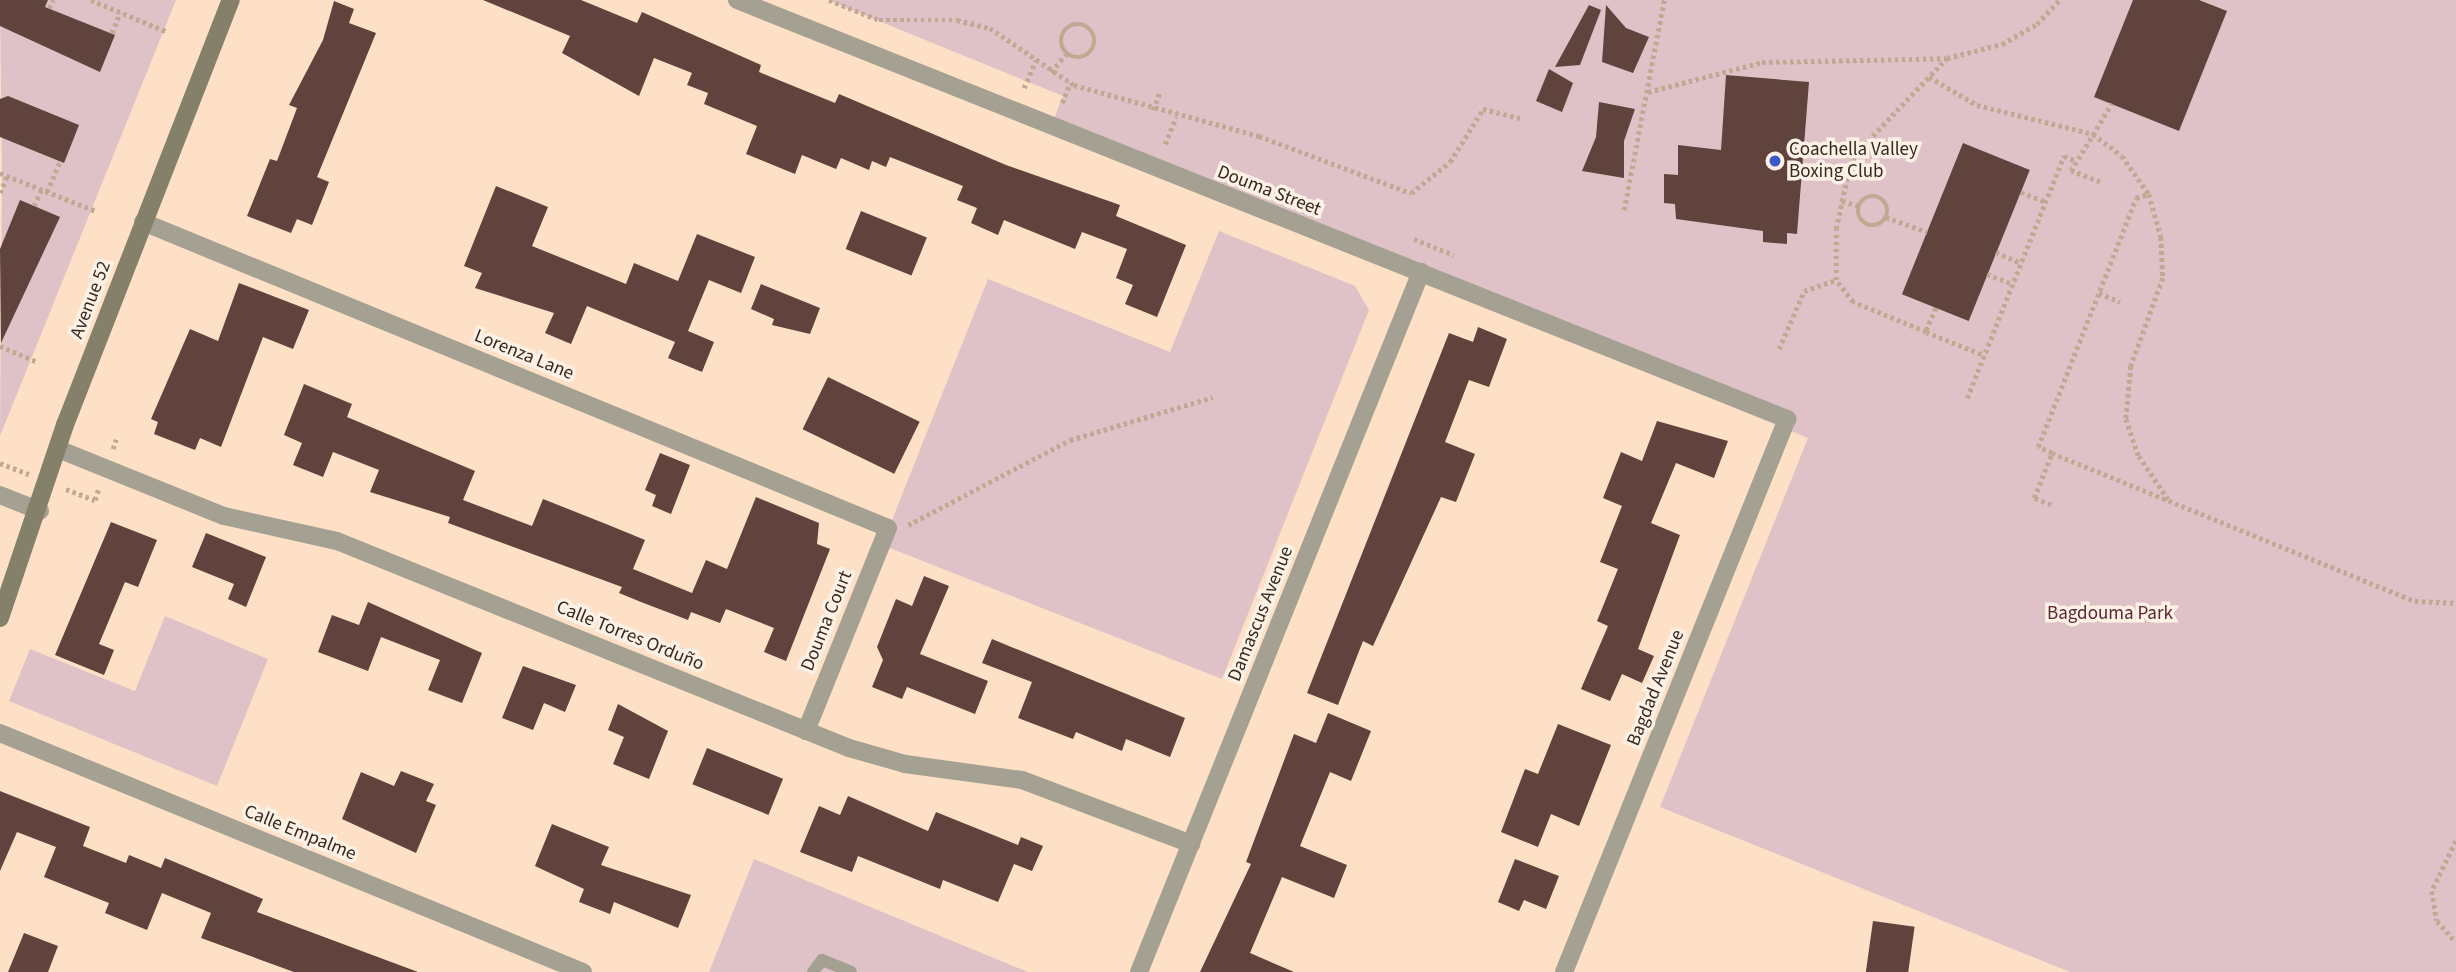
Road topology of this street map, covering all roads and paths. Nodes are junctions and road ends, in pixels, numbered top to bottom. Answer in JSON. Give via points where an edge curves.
{"nodes":[{"id":1,"x":91,"y":0,"type":"edge"},
{"id":2,"x":231,"y":0,"type":"edge"},
{"id":3,"x":737,"y":0,"type":"edge"},
{"id":4,"x":829,"y":0,"type":"edge"},
{"id":5,"x":1664,"y":0,"type":"edge"},
{"id":6,"x":2059,"y":0,"type":"edge"},
{"id":7,"x":120,"y":12,"type":"junction"},
{"id":8,"x":168,"y":32,"type":"dead end"},
{"id":9,"x":112,"y":33,"type":"dead end"},
{"id":10,"x":1066,"y":54,"type":"junction"},
{"id":11,"x":1947,"y":58,"type":"junction"},
{"id":12,"x":1036,"y":60,"type":"junction"},
{"id":13,"x":1051,"y":72,"type":"junction"},
{"id":14,"x":1929,"y":77,"type":"junction"},
{"id":15,"x":1070,"y":83,"type":"junction"},
{"id":16,"x":1024,"y":88,"type":"dead end"},
{"id":17,"x":1160,"y":92,"type":"dead end"},
{"id":18,"x":1648,"y":92,"type":"junction"},
{"id":19,"x":1062,"y":103,"type":"dead end"},
{"id":20,"x":2112,"y":103,"type":"dead end"},
{"id":21,"x":1153,"y":110,"type":"junction"},
{"id":22,"x":1176,"y":117,"type":"junction"},
{"id":23,"x":1520,"y":118,"type":"dead end"},
{"id":24,"x":2093,"y":134,"type":"junction"},
{"id":25,"x":1165,"y":144,"type":"dead end"},
{"id":26,"x":2074,"y":160,"type":"junction"},
{"id":27,"x":60,"y":161,"type":"dead end"},
{"id":28,"x":0,"y":173,"type":"edge"},
{"id":29,"x":7,"y":176,"type":"junction"},
{"id":30,"x":2100,"y":182,"type":"dead end"},
{"id":31,"x":41,"y":190,"type":"junction"},
{"id":32,"x":47,"y":192,"type":"junction"},
{"id":33,"x":2021,"y":192,"type":"dead end"},
{"id":34,"x":0,"y":193,"type":"edge"},
{"id":35,"x":2149,"y":194,"type":"junction"},
{"id":36,"x":1842,"y":201,"type":"junction"},
{"id":37,"x":2046,"y":202,"type":"junction"},
{"id":38,"x":34,"y":206,"type":"dead end"},
{"id":39,"x":1859,"y":206,"type":"junction"},
{"id":40,"x":1625,"y":210,"type":"dead end"},
{"id":41,"x":96,"y":211,"type":"dead end"},
{"id":42,"x":1886,"y":217,"type":"junction"},
{"id":43,"x":143,"y":222,"type":"junction"},
{"id":44,"x":1927,"y":232,"type":"dead end"},
{"id":45,"x":1414,"y":239,"type":"dead end"},
{"id":46,"x":1996,"y":252,"type":"dead end"},
{"id":47,"x":1454,"y":255,"type":"dead end"},
{"id":48,"x":2021,"y":263,"type":"junction"},
{"id":49,"x":1421,"y":272,"type":"junction"},
{"id":50,"x":1987,"y":274,"type":"dead end"},
{"id":51,"x":1836,"y":280,"type":"junction"},
{"id":52,"x":2013,"y":284,"type":"junction"},
{"id":53,"x":2099,"y":293,"type":"junction"},
{"id":54,"x":2120,"y":302,"type":"dead end"},
{"id":55,"x":1936,"y":308,"type":"dead end"},
{"id":56,"x":1926,"y":332,"type":"junction"},
{"id":57,"x":0,"y":346,"type":"edge"},
{"id":58,"x":1779,"y":349,"type":"dead end"},
{"id":59,"x":1984,"y":355,"type":"junction"},
{"id":60,"x":36,"y":361,"type":"dead end"},
{"id":61,"x":1213,"y":397,"type":"dead end"},
{"id":62,"x":1967,"y":398,"type":"dead end"},
{"id":63,"x":1787,"y":419,"type":"joint"},
{"id":64,"x":58,"y":449,"type":"junction"},
{"id":65,"x":2052,"y":453,"type":"junction"},
{"id":66,"x":0,"y":495,"type":"edge"},
{"id":67,"x":2168,"y":499,"type":"junction"},
{"id":68,"x":2051,"y":505,"type":"dead end"},
{"id":69,"x":40,"y":511,"type":"junction"},
{"id":70,"x":888,"y":528,"type":"junction"},
{"id":71,"x":2456,"y":603,"type":"edge"},
{"id":72,"x":0,"y":618,"type":"edge"},
{"id":73,"x":806,"y":731,"type":"junction"},
{"id":74,"x":0,"y":733,"type":"edge"},
{"id":75,"x":2456,"y":841,"type":"edge"},
{"id":76,"x":1191,"y":844,"type":"junction"},
{"id":77,"x":2456,"y":942,"type":"edge"},
{"id":78,"x":583,"y":972,"type":"edge"},
{"id":79,"x":813,"y":972,"type":"edge"},
{"id":80,"x":851,"y":972,"type":"edge"},
{"id":81,"x":1139,"y":972,"type":"edge"},
{"id":82,"x":1564,"y":972,"type":"edge"}],
"edges":[{"from":1,"to":7,"type":"path"},
{"from":2,"to":43,"type":"main road","name":"Avenue 52"},
{"from":3,"to":49,"type":"street","name":"Douma Street"},
{"from":4,"to":12,"type":"path","via":[[879,20],[973,23],[1007,37]]},
{"from":5,"to":18,"type":"path"},
{"from":6,"to":11,"type":"path","via":[[2038,24],[2002,44]]},
{"from":7,"to":8,"type":"path"},
{"from":7,"to":9,"type":"path"},
{"from":10,"to":10,"type":"path","via":[[1088,55],[1095,40],[1090,30],[1081,24],[1066,30],[1061,39]]},
{"from":10,"to":13,"type":"path"},
{"from":11,"to":14,"type":"path"},
{"from":11,"to":18,"type":"path","via":[[1762,62]]},
{"from":12,"to":13,"type":"path"},
{"from":12,"to":16,"type":"path"},
{"from":13,"to":15,"type":"path"},
{"from":14,"to":24,"type":"path","via":[[1977,105]]},
{"from":14,"to":36,"type":"path","via":[[1858,151]]},
{"from":15,"to":19,"type":"path"},
{"from":15,"to":21,"type":"path"},
{"from":17,"to":21,"type":"path"},
{"from":18,"to":40,"type":"path"},
{"from":20,"to":24,"type":"path"},
{"from":21,"to":22,"type":"path"},
{"from":22,"to":23,"type":"path","via":[[1267,138],[1411,193],[1450,162],[1483,109]]},
{"from":22,"to":25,"type":"path"},
{"from":24,"to":26,"type":"path"},
{"from":24,"to":35,"type":"path","via":[[2122,156]]},
{"from":26,"to":30,"type":"path","via":[[2071,171]]},
{"from":26,"to":37,"type":"path","via":[[2064,156]]},
{"from":27,"to":32,"type":"path"},
{"from":28,"to":29,"type":"path"},
{"from":29,"to":31,"type":"path"},
{"from":29,"to":34,"type":"path"},
{"from":31,"to":32,"type":"path"},
{"from":31,"to":38,"type":"path"},
{"from":32,"to":41,"type":"path"},
{"from":33,"to":37,"type":"path"},
{"from":35,"to":53,"type":"path","via":[[2136,198]]},
{"from":35,"to":67,"type":"path","via":[[2161,237],[2163,278],[2131,366],[2126,419],[2139,456]]},
{"from":36,"to":39,"type":"path"},
{"from":36,"to":51,"type":"path"},
{"from":37,"to":48,"type":"path"},
{"from":39,"to":42,"type":"path","via":[[1867,225]]},
{"from":39,"to":42,"type":"path","via":[[1868,197],[1881,199]]},
{"from":42,"to":44,"type":"path"},
{"from":43,"to":64,"type":"main road","name":"Avenue 52"},
{"from":43,"to":70,"type":"street","name":"Lorenza Lane"},
{"from":45,"to":47,"type":"path"},
{"from":46,"to":48,"type":"path"},
{"from":48,"to":52,"type":"path"},
{"from":49,"to":63,"type":"street","name":"Douma Street"},
{"from":49,"to":76,"type":"street","name":"Damascus Avenue"},
{"from":50,"to":52,"type":"path"},
{"from":51,"to":56,"type":"path","via":[[1853,302]]},
{"from":51,"to":58,"type":"path","via":[[1804,291]]},
{"from":52,"to":59,"type":"path"},
{"from":53,"to":54,"type":"path"},
{"from":53,"to":65,"type":"path","via":[[2038,447]]},
{"from":55,"to":56,"type":"path"},
{"from":56,"to":59,"type":"path"},
{"from":57,"to":60,"type":"path"},
{"from":59,"to":62,"type":"path"},
{"from":61,"to":70,"type":"path","via":[[1070,440],[900,530]]},
{"from":63,"to":82,"type":"street","name":"Bagdad Avenue"},
{"from":64,"to":69,"type":"main road","name":"Avenue 52"},
{"from":64,"to":73,"type":"street","name":"Calle Torres Orduño","via":[[223,516],[337,541]]},
{"from":65,"to":67,"type":"path"},
{"from":65,"to":68,"type":"path","via":[[2034,498]]},
{"from":66,"to":69,"type":"street"},
{"from":67,"to":71,"type":"path","via":[[2415,601]]},
{"from":69,"to":72,"type":"main road","name":"Avenue 52"},
{"from":70,"to":73,"type":"street","name":"Douma Court"},
{"from":73,"to":76,"type":"street","name":"Calle Torres Orduño","via":[[879,758],[1053,789]]},
{"from":74,"to":78,"type":"street","name":"Calle Empalme"},
{"from":75,"to":77,"type":"path","via":[[2432,891],[2437,921]]},
{"from":76,"to":81,"type":"street","name":"Damascus Avenue"},
{"from":79,"to":80,"type":"lane","via":[[822,960]]}]}
